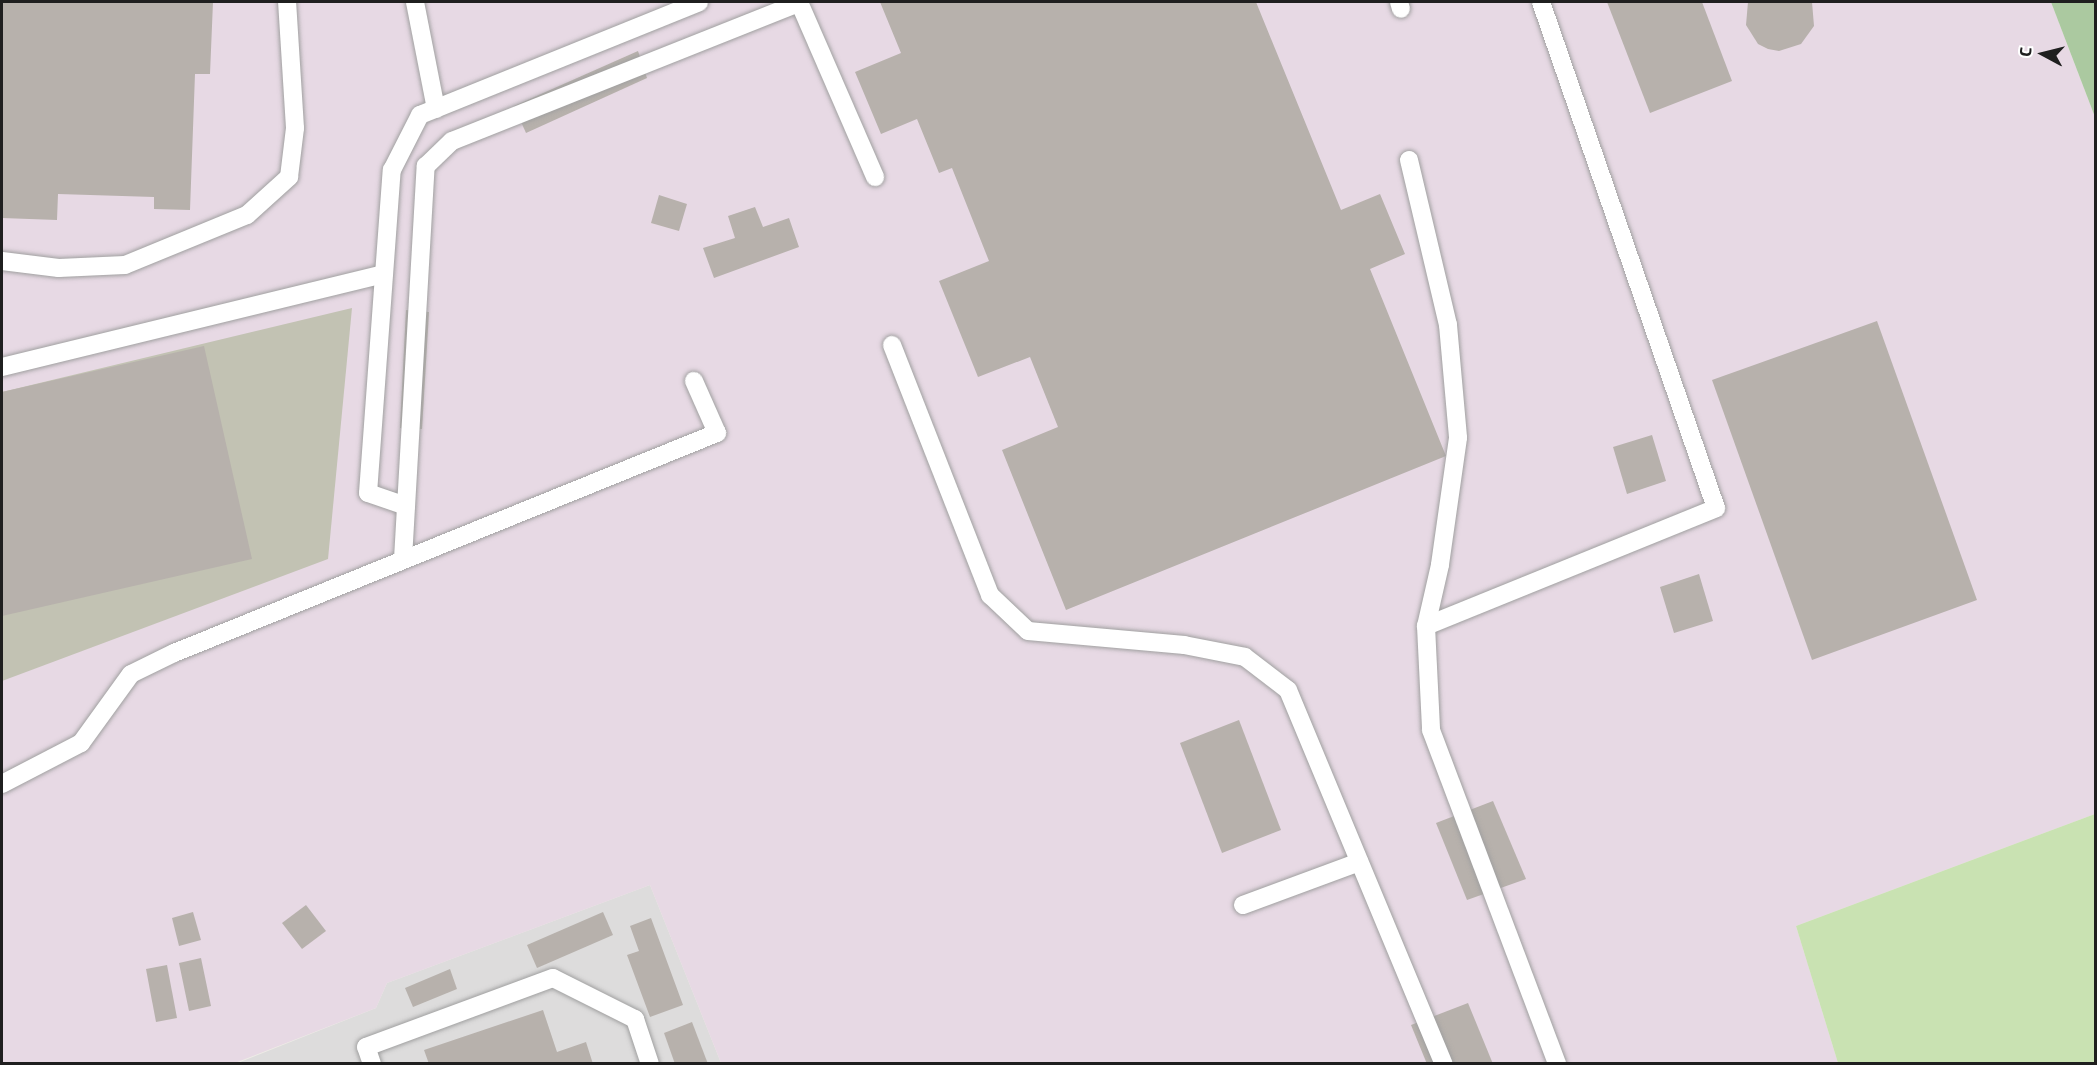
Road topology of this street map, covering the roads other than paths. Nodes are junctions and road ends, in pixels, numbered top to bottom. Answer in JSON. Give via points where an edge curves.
{"nodes":[{"id":1,"x":286,"y":2,"type":"edge"},
{"id":2,"x":415,"y":2,"type":"edge"},
{"id":3,"x":699,"y":2,"type":"edge"},
{"id":4,"x":799,"y":2,"type":"edge"},
{"id":5,"x":1541,"y":2,"type":"edge"},
{"id":6,"x":436,"y":108,"type":"junction"},
{"id":7,"x":1409,"y":160,"type":"dead end"},
{"id":8,"x":875,"y":177,"type":"dead end"},
{"id":9,"x":2,"y":261,"type":"edge"},
{"id":10,"x":384,"y":274,"type":"junction"},
{"id":11,"x":892,"y":345,"type":"dead end"},
{"id":12,"x":2,"y":367,"type":"edge"},
{"id":13,"x":694,"y":381,"type":"dead end"},
{"id":14,"x":406,"y":506,"type":"junction"},
{"id":15,"x":402,"y":559,"type":"junction"},
{"id":16,"x":1426,"y":626,"type":"junction"},
{"id":17,"x":2,"y":784,"type":"edge"},
{"id":18,"x":1359,"y":862,"type":"junction"},
{"id":19,"x":1243,"y":905,"type":"dead end"},
{"id":20,"x":372,"y":1064,"type":"edge"},
{"id":21,"x":650,"y":1064,"type":"edge"},
{"id":22,"x":1444,"y":1064,"type":"edge"},
{"id":23,"x":1557,"y":1064,"type":"edge"}],
"edges":[{"from":1,"to":9,"type":"lane","via":[[294,128],[289,177],[247,215],[125,265],[59,268]]},
{"from":2,"to":6,"type":"lane"},
{"from":3,"to":6,"type":"lane"},
{"from":4,"to":8,"type":"lane"},
{"from":4,"to":14,"type":"lane","via":[[452,141],[426,166]]},
{"from":5,"to":16,"type":"lane","via":[[1716,508]]},
{"from":6,"to":10,"type":"lane","via":[[420,115],[392,170]]},
{"from":7,"to":16,"type":"lane","via":[[1448,325],[1458,438],[1440,565]]},
{"from":10,"to":12,"type":"lane"},
{"from":10,"to":14,"type":"lane","via":[[368,492]]},
{"from":11,"to":18,"type":"lane","via":[[990,595],[1028,631],[1184,645],[1245,657],[1288,690]]},
{"from":13,"to":15,"type":"lane","via":[[717,433]]},
{"from":14,"to":15,"type":"lane"},
{"from":15,"to":17,"type":"lane","via":[[131,674],[81,743]]},
{"from":16,"to":23,"type":"lane","via":[[1431,730]]},
{"from":18,"to":19,"type":"lane"},
{"from":18,"to":22,"type":"lane"},
{"from":20,"to":21,"type":"lane","via":[[366,1047],[553,978],[635,1019]]}]}
